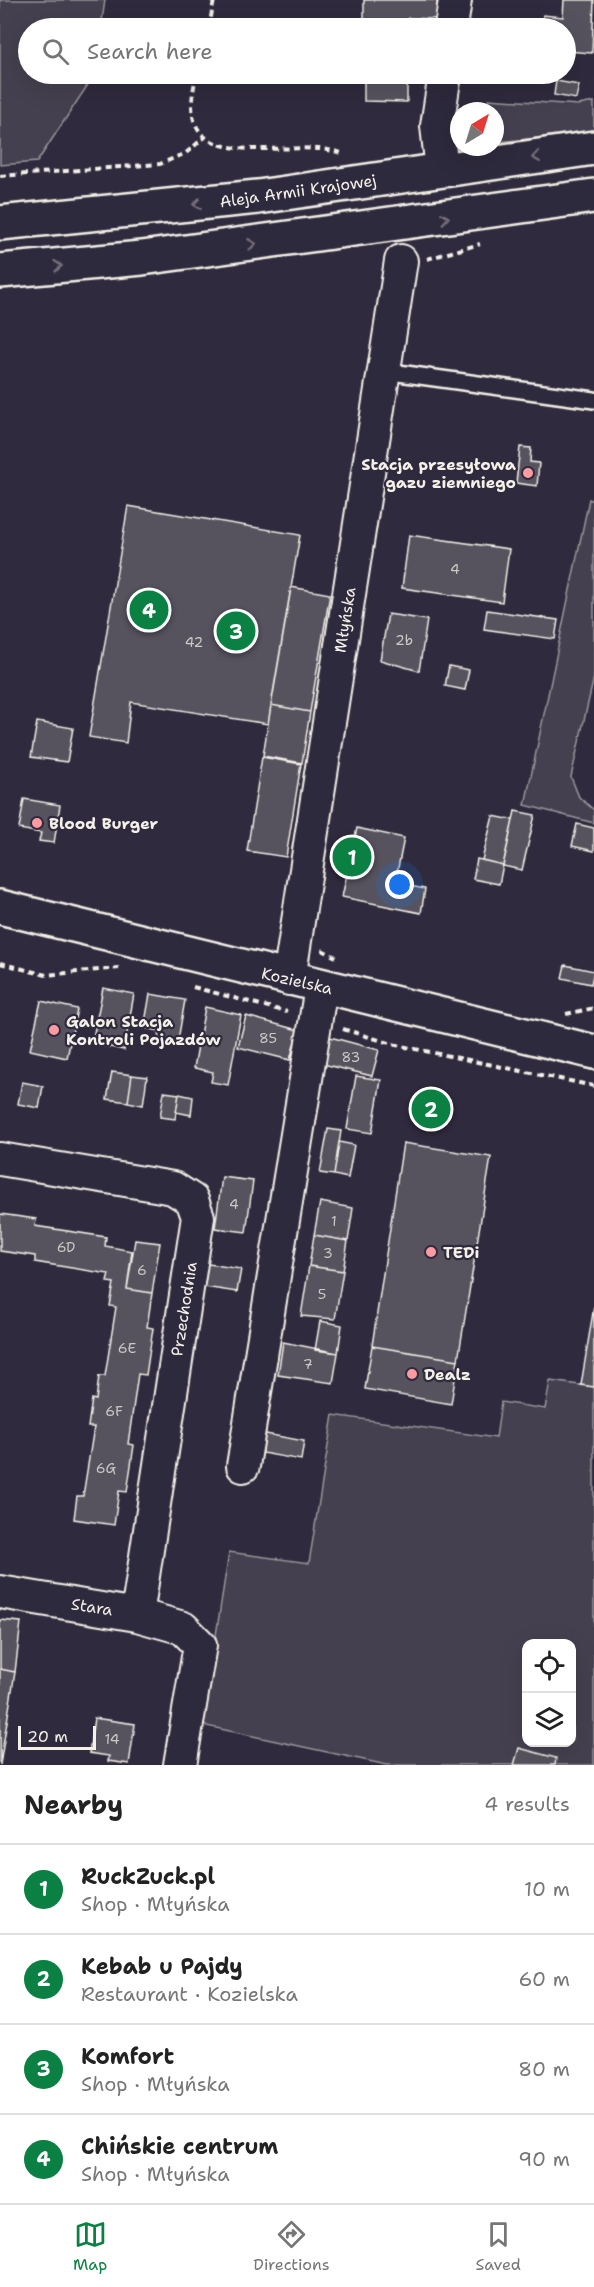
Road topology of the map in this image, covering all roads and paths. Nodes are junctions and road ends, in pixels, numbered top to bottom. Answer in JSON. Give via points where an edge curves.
{"nodes":[{"id":1,"x":214,"y":0,"type":"edge"},
{"id":2,"x":455,"y":0,"type":"edge"},
{"id":3,"x":211,"y":18,"type":"edge"},
{"id":4,"x":452,"y":18,"type":"edge"},
{"id":5,"x":194,"y":84,"type":"edge"},
{"id":6,"x":443,"y":84,"type":"edge"},
{"id":7,"x":206,"y":136,"type":"junction"},
{"id":8,"x":594,"y":148,"type":"edge"},
{"id":9,"x":350,"y":156,"type":"dead end"},
{"id":10,"x":442,"y":170,"type":"junction"},
{"id":11,"x":0,"y":176,"type":"edge"},
{"id":12,"x":594,"y":196,"type":"edge"},
{"id":13,"x":0,"y":224,"type":"edge"},
{"id":14,"x":487,"y":242,"type":"dead end"},
{"id":15,"x":401,"y":264,"type":"joint"},
{"id":16,"x":0,"y":271,"type":"edge"},
{"id":17,"x":384,"y":372,"type":"junction"},
{"id":18,"x":594,"y":399,"type":"edge"},
{"id":19,"x":0,"y":908,"type":"edge"},
{"id":20,"x":289,"y":979,"type":"junction"},
{"id":21,"x":321,"y":987,"type":"junction"},
{"id":22,"x":594,"y":1052,"type":"edge"},
{"id":23,"x":0,"y":1159,"type":"edge"},
{"id":24,"x":243,"y":1466,"type":"dead end"},
{"id":25,"x":0,"y":1592,"type":"edge"},
{"id":26,"x":137,"y":1615,"type":"junction"},
{"id":27,"x":180,"y":1765,"type":"edge"}],
"edges":[{"from":1,"to":3,"type":"path"},
{"from":2,"to":4,"type":"street"},
{"from":5,"to":7,"type":"path","via":[[193,119]]},
{"from":6,"to":10,"type":"street","via":[[437,126]]},
{"from":7,"to":9,"type":"path","via":[[221,146],[246,150],[308,148]]},
{"from":7,"to":11,"type":"path","via":[[186,153],[160,164]]},
{"from":8,"to":10,"type":"main road","name":"Aleja Armii Krajowej","one_way":true},
{"from":10,"to":13,"type":"main road","name":"Aleja Armii Krajowej","one_way":true,"via":[[248,198]]},
{"from":16,"to":12,"type":"main road","one_way":true,"via":[[142,258]]},
{"from":14,"to":15,"type":"path"},
{"from":15,"to":17,"type":"street","name":"Młyńska"},
{"from":17,"to":18,"type":"lane"},
{"from":17,"to":20,"type":"street","name":"Młyńska"},
{"from":19,"to":20,"type":"main road","name":"Kozielska"},
{"from":20,"to":21,"type":"main road","name":"Kozielska"},
{"from":21,"to":22,"type":"main road","name":"Kozielska"},
{"from":21,"to":24,"type":"street"},
{"from":23,"to":26,"type":"street","name":"Przechodnia","via":[[173,1188],[192,1200],[198,1218]]},
{"from":25,"to":26,"type":"street","name":"Stara"},
{"from":26,"to":27,"type":"street","name":"Stara","via":[[183,1628],[200,1645]]}]}
